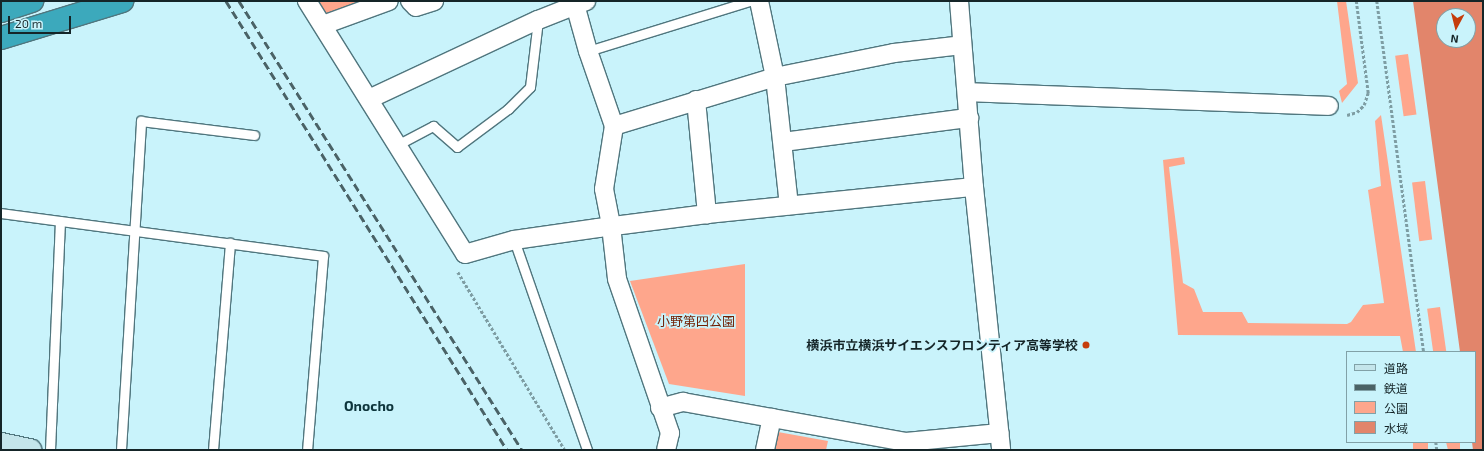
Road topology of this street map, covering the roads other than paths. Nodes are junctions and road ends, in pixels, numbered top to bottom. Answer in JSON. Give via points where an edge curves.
{"nodes":[{"id":1,"x":32,"y":1,"type":"edge"},
{"id":2,"x":122,"y":1,"type":"edge"},
{"id":3,"x":307,"y":1,"type":"edge"},
{"id":4,"x":389,"y":1,"type":"edge"},
{"id":5,"x":410,"y":1,"type":"edge"},
{"id":6,"x":434,"y":1,"type":"edge"},
{"id":7,"x":750,"y":1,"type":"edge"},
{"id":8,"x":759,"y":1,"type":"edge"},
{"id":9,"x":959,"y":1,"type":"edge"},
{"id":10,"x":579,"y":2,"type":"edge"},
{"id":11,"x":1,"y":11,"type":"edge"},
{"id":12,"x":538,"y":20,"type":"junction"},
{"id":13,"x":324,"y":25,"type":"junction"},
{"id":14,"x":1,"y":38,"type":"edge"},
{"id":15,"x":962,"y":45,"type":"junction"},
{"id":16,"x":588,"y":51,"type":"junction"},
{"id":17,"x":775,"y":77,"type":"junction"},
{"id":18,"x":967,"y":92,"type":"junction"},
{"id":19,"x":369,"y":99,"type":"junction"},
{"id":20,"x":696,"y":100,"type":"junction"},
{"id":21,"x":1329,"y":106,"type":"road end"},
{"id":22,"x":969,"y":118,"type":"junction"},
{"id":23,"x":614,"y":126,"type":"junction"},
{"id":24,"x":254,"y":135,"type":"dead end"},
{"id":25,"x":783,"y":142,"type":"junction"},
{"id":26,"x":397,"y":145,"type":"junction"},
{"id":27,"x":974,"y":187,"type":"junction"},
{"id":28,"x":789,"y":205,"type":"junction"},
{"id":29,"x":1,"y":213,"type":"edge"},
{"id":30,"x":707,"y":214,"type":"junction"},
{"id":31,"x":60,"y":221,"type":"junction"},
{"id":32,"x":611,"y":226,"type":"junction"},
{"id":33,"x":135,"y":231,"type":"junction"},
{"id":34,"x":514,"y":240,"type":"junction"},
{"id":35,"x":230,"y":243,"type":"junction"},
{"id":36,"x":660,"y":408,"type":"junction"},
{"id":37,"x":772,"y":418,"type":"junction"},
{"id":38,"x":1001,"y":442,"type":"edge"},
{"id":39,"x":1,"y":444,"type":"edge"},
{"id":40,"x":905,"y":446,"type":"edge"},
{"id":41,"x":30,"y":450,"type":"edge"},
{"id":42,"x":50,"y":450,"type":"edge"},
{"id":43,"x":121,"y":450,"type":"edge"},
{"id":44,"x":213,"y":450,"type":"edge"},
{"id":45,"x":307,"y":450,"type":"edge"},
{"id":46,"x":587,"y":450,"type":"edge"},
{"id":47,"x":666,"y":450,"type":"edge"},
{"id":48,"x":765,"y":450,"type":"edge"}],
"edges":[{"from":1,"to":11,"type":"highway"},
{"from":2,"to":14,"type":"highway"},
{"from":3,"to":13,"type":"street"},
{"from":4,"to":13,"type":"street"},
{"from":5,"to":6,"type":"street","via":[[416,7]]},
{"from":7,"to":16,"type":"lane"},
{"from":8,"to":17,"type":"street"},
{"from":9,"to":15,"type":"street"},
{"from":10,"to":12,"type":"street"},
{"from":10,"to":16,"type":"street"},
{"from":12,"to":19,"type":"street"},
{"from":12,"to":26,"type":"lane","via":[[530,87],[508,109],[457,147],[433,126]]},
{"from":13,"to":19,"type":"street"},
{"from":15,"to":17,"type":"street","via":[[894,53]]},
{"from":15,"to":18,"type":"street"},
{"from":16,"to":23,"type":"street"},
{"from":17,"to":20,"type":"street"},
{"from":17,"to":25,"type":"street"},
{"from":18,"to":21,"type":"street"},
{"from":18,"to":22,"type":"street"},
{"from":19,"to":26,"type":"street"},
{"from":20,"to":23,"type":"street"},
{"from":20,"to":30,"type":"street"},
{"from":22,"to":25,"type":"street"},
{"from":22,"to":27,"type":"street"},
{"from":23,"to":32,"type":"street","via":[[604,189]]},
{"from":24,"to":33,"type":"lane","via":[[141,121]]},
{"from":25,"to":28,"type":"street"},
{"from":26,"to":34,"type":"street","via":[[465,254]]},
{"from":27,"to":28,"type":"street"},
{"from":27,"to":38,"type":"street"},
{"from":28,"to":30,"type":"street"},
{"from":29,"to":31,"type":"lane"},
{"from":30,"to":32,"type":"street"},
{"from":31,"to":33,"type":"lane"},
{"from":31,"to":42,"type":"lane"},
{"from":32,"to":34,"type":"street"},
{"from":32,"to":36,"type":"street","via":[[616,279]]},
{"from":33,"to":35,"type":"lane"},
{"from":33,"to":43,"type":"lane"},
{"from":34,"to":46,"type":"lane"},
{"from":35,"to":44,"type":"lane"},
{"from":35,"to":45,"type":"lane","via":[[323,256]]},
{"from":36,"to":37,"type":"street","via":[[683,402]]},
{"from":36,"to":47,"type":"street","via":[[670,433]]},
{"from":37,"to":40,"type":"street"},
{"from":37,"to":48,"type":"street"},
{"from":38,"to":40,"type":"street"},
{"from":39,"to":41,"type":"street"}]}
